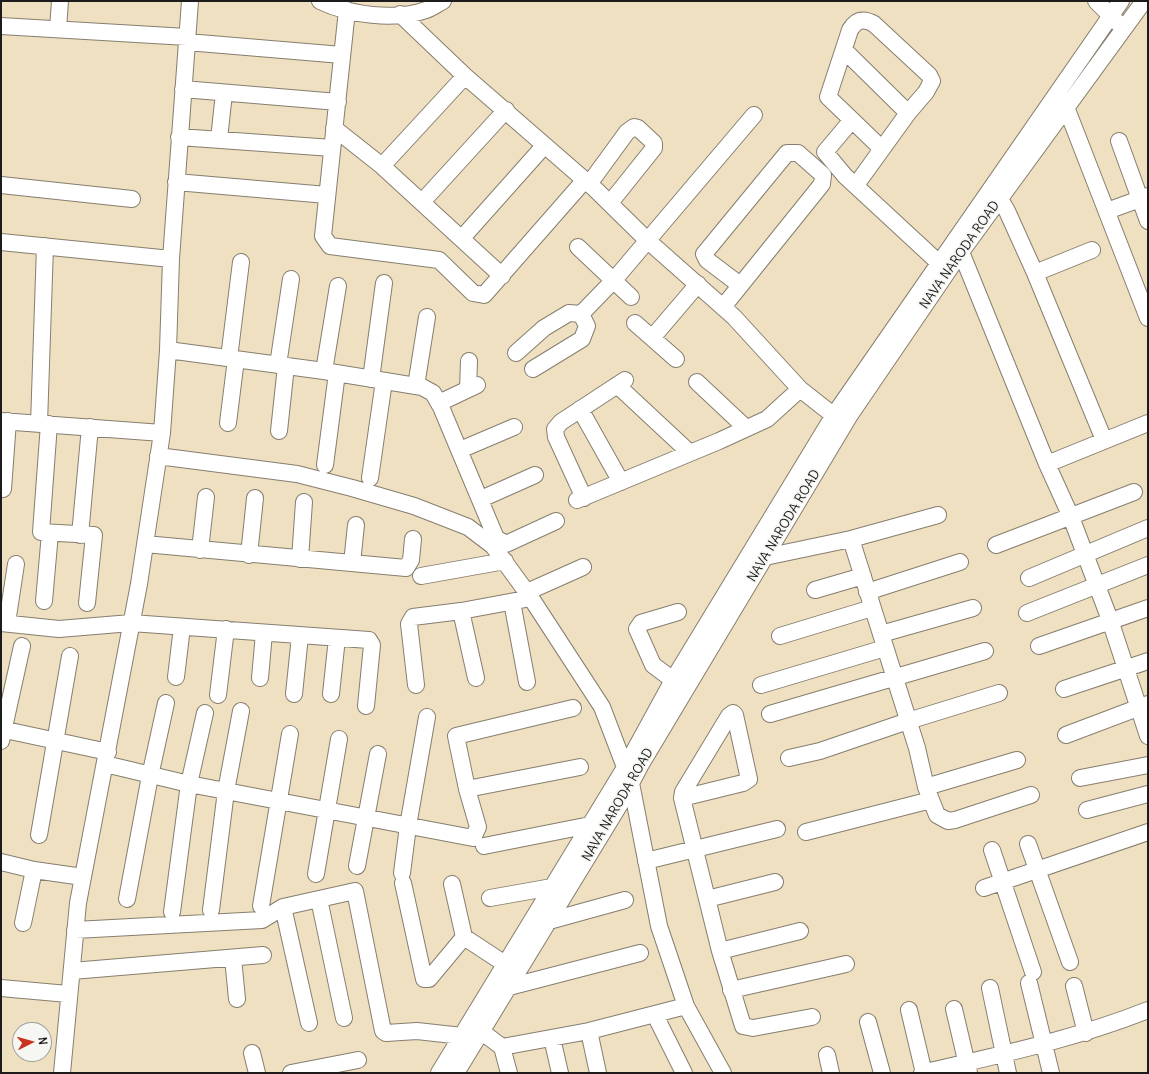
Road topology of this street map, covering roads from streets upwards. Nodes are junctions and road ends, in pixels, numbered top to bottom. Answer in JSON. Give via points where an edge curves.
{"nodes":[{"id":1,"x":60,"y":1,"type":"edge"},
{"id":2,"x":190,"y":1,"type":"edge"},
{"id":3,"x":320,"y":1,"type":"edge"},
{"id":4,"x":443,"y":1,"type":"edge"},
{"id":5,"x":1096,"y":1,"type":"edge"},
{"id":6,"x":1121,"y":1,"type":"edge"},
{"id":7,"x":1144,"y":1,"type":"edge"},
{"id":8,"x":347,"y":10,"type":"junction"},
{"id":9,"x":400,"y":14,"type":"junction"},
{"id":10,"x":1111,"y":16,"type":"junction"},
{"id":11,"x":1,"y":26,"type":"edge"},
{"id":12,"x":1124,"y":28,"type":"junction"},
{"id":13,"x":58,"y":30,"type":"junction"},
{"id":14,"x":187,"y":39,"type":"junction"},
{"id":15,"x":844,"y":50,"type":"junction"},
{"id":16,"x":342,"y":55,"type":"junction"},
{"id":17,"x":465,"y":76,"type":"junction"},
{"id":18,"x":183,"y":89,"type":"junction"},
{"id":19,"x":224,"y":93,"type":"junction"},
{"id":20,"x":338,"y":102,"type":"junction"},
{"id":21,"x":1066,"y":107,"type":"junction"},
{"id":22,"x":506,"y":110,"type":"junction"},
{"id":23,"x":908,"y":113,"type":"junction"},
{"id":24,"x":754,"y":115,"type":"dead end"},
{"id":25,"x":852,"y":120,"type":"junction"},
{"id":26,"x":334,"y":128,"type":"junction"},
{"id":27,"x":179,"y":137,"type":"junction"},
{"id":28,"x":219,"y":139,"type":"junction"},
{"id":29,"x":1119,"y":141,"type":"dead end"},
{"id":30,"x":544,"y":146,"type":"junction"},
{"id":31,"x":332,"y":148,"type":"junction"},
{"id":32,"x":882,"y":149,"type":"junction"},
{"id":33,"x":382,"y":166,"type":"junction"},
{"id":34,"x":176,"y":182,"type":"junction"},
{"id":35,"x":587,"y":182,"type":"junction"},
{"id":36,"x":1,"y":185,"type":"edge"},
{"id":37,"x":856,"y":185,"type":"junction"},
{"id":38,"x":327,"y":195,"type":"junction"},
{"id":39,"x":1144,"y":197,"type":"edge"},
{"id":40,"x":132,"y":199,"type":"dead end"},
{"id":41,"x":1000,"y":199,"type":"junction"},
{"id":42,"x":422,"y":202,"type":"junction"},
{"id":43,"x":610,"y":203,"type":"junction"},
{"id":44,"x":1107,"y":211,"type":"junction"},
{"id":45,"x":1148,"y":221,"type":"edge"},
{"id":46,"x":462,"y":238,"type":"junction"},
{"id":47,"x":647,"y":240,"type":"junction"},
{"id":48,"x":1,"y":242,"type":"edge"},
{"id":49,"x":45,"y":246,"type":"junction"},
{"id":50,"x":578,"y":247,"type":"dead end"},
{"id":51,"x":956,"y":248,"type":"junction"},
{"id":52,"x":1092,"y":250,"type":"dead end"},
{"id":53,"x":171,"y":259,"type":"junction"},
{"id":54,"x":242,"y":262,"type":"dead end"},
{"id":55,"x":938,"y":263,"type":"junction"},
{"id":56,"x":1035,"y":273,"type":"junction"},
{"id":57,"x":502,"y":276,"type":"junction"},
{"id":58,"x":291,"y":280,"type":"dead end"},
{"id":59,"x":614,"y":280,"type":"junction"},
{"id":60,"x":384,"y":283,"type":"dead end"},
{"id":61,"x":698,"y":284,"type":"junction"},
{"id":62,"x":740,"y":285,"type":"junction"},
{"id":63,"x":338,"y":286,"type":"dead end"},
{"id":64,"x":631,"y":297,"type":"dead end"},
{"id":65,"x":723,"y":307,"type":"junction"},
{"id":66,"x":581,"y":314,"type":"junction"},
{"id":67,"x":427,"y":317,"type":"dead end"},
{"id":68,"x":1148,"y":318,"type":"edge"},
{"id":69,"x":635,"y":323,"type":"dead end"},
{"id":70,"x":652,"y":338,"type":"junction"},
{"id":71,"x":168,"y":350,"type":"junction"},
{"id":72,"x":516,"y":353,"type":"dead end"},
{"id":73,"x":232,"y":359,"type":"junction"},
{"id":74,"x":676,"y":359,"type":"dead end"},
{"id":75,"x":469,"y":361,"type":"dead end"},
{"id":76,"x":282,"y":365,"type":"junction"},
{"id":77,"x":533,"y":369,"type":"dead end"},
{"id":78,"x":330,"y":372,"type":"junction"},
{"id":79,"x":378,"y":380,"type":"junction"},
{"id":80,"x":696,"y":382,"type":"dead end"},
{"id":81,"x":416,"y":386,"type":"junction"},
{"id":82,"x":800,"y":389,"type":"junction"},
{"id":83,"x":439,"y":403,"type":"junction"},
{"id":84,"x":580,"y":409,"type":"junction"},
{"id":85,"x":839,"y":420,"type":"junction"},
{"id":86,"x":4,"y":421,"type":"edge"},
{"id":87,"x":228,"y":423,"type":"dead end"},
{"id":88,"x":1148,"y":423,"type":"edge"},
{"id":89,"x":44,"y":424,"type":"junction"},
{"id":90,"x":90,"y":427,"type":"junction"},
{"id":91,"x":514,"y":427,"type":"dead end"},
{"id":92,"x":746,"y":428,"type":"junction"},
{"id":93,"x":279,"y":431,"type":"dead end"},
{"id":94,"x":162,"y":433,"type":"junction"},
{"id":95,"x":1104,"y":440,"type":"junction"},
{"id":96,"x":460,"y":450,"type":"junction"},
{"id":97,"x":690,"y":453,"type":"junction"},
{"id":98,"x":158,"y":456,"type":"junction"},
{"id":99,"x":1047,"y":464,"type":"junction"},
{"id":100,"x":325,"y":465,"type":"dead end"},
{"id":101,"x":535,"y":475,"type":"dead end"},
{"id":102,"x":370,"y":478,"type":"dead end"},
{"id":103,"x":621,"y":482,"type":"junction"},
{"id":104,"x":3,"y":489,"type":"dead end"},
{"id":105,"x":1134,"y":492,"type":"dead end"},
{"id":106,"x":206,"y":497,"type":"dead end"},
{"id":107,"x":255,"y":498,"type":"dead end"},
{"id":108,"x":481,"y":499,"type":"junction"},
{"id":109,"x":304,"y":502,"type":"dead end"},
{"id":110,"x":938,"y":515,"type":"dead end"},
{"id":111,"x":1071,"y":517,"type":"junction"},
{"id":112,"x":556,"y":521,"type":"dead end"},
{"id":113,"x":356,"y":525,"type":"dead end"},
{"id":114,"x":1148,"y":528,"type":"edge"},
{"id":115,"x":50,"y":533,"type":"junction"},
{"id":116,"x":80,"y":535,"type":"junction"},
{"id":117,"x":413,"y":539,"type":"dead end"},
{"id":118,"x":852,"y":539,"type":"junction"},
{"id":119,"x":145,"y":544,"type":"junction"},
{"id":120,"x":996,"y":545,"type":"dead end"},
{"id":121,"x":200,"y":550,"type":"junction"},
{"id":122,"x":1085,"y":554,"type":"junction"},
{"id":123,"x":249,"y":555,"type":"junction"},
{"id":124,"x":765,"y":557,"type":"junction"},
{"id":125,"x":300,"y":559,"type":"junction"},
{"id":126,"x":505,"y":561,"type":"junction"},
{"id":127,"x":960,"y":562,"type":"dead end"},
{"id":128,"x":352,"y":563,"type":"junction"},
{"id":129,"x":16,"y":564,"type":"dead end"},
{"id":130,"x":1148,"y":565,"type":"edge"},
{"id":131,"x":583,"y":567,"type":"dead end"},
{"id":132,"x":421,"y":576,"type":"dead end"},
{"id":133,"x":863,"y":576,"type":"junction"},
{"id":134,"x":1029,"y":578,"type":"dead end"},
{"id":135,"x":1097,"y":585,"type":"junction"},
{"id":136,"x":815,"y":590,"type":"dead end"},
{"id":137,"x":867,"y":592,"type":"junction"},
{"id":138,"x":529,"y":595,"type":"junction"},
{"id":139,"x":44,"y":601,"type":"dead end"},
{"id":140,"x":512,"y":602,"type":"junction"},
{"id":141,"x":87,"y":603,"type":"dead end"},
{"id":142,"x":872,"y":608,"type":"junction"},
{"id":143,"x":973,"y":608,"type":"dead end"},
{"id":144,"x":1148,"y":608,"type":"edge"},
{"id":145,"x":461,"y":611,"type":"junction"},
{"id":146,"x":678,"y":612,"type":"dead end"},
{"id":147,"x":1027,"y":613,"type":"dead end"},
{"id":148,"x":1110,"y":620,"type":"junction"},
{"id":149,"x":4,"y":623,"type":"edge"},
{"id":150,"x":132,"y":623,"type":"junction"},
{"id":151,"x":182,"y":627,"type":"junction"},
{"id":152,"x":226,"y":629,"type":"junction"},
{"id":153,"x":264,"y":633,"type":"junction"},
{"id":154,"x":300,"y":636,"type":"junction"},
{"id":155,"x":780,"y":636,"type":"dead end"},
{"id":156,"x":337,"y":638,"type":"junction"},
{"id":157,"x":883,"y":641,"type":"junction"},
{"id":158,"x":22,"y":646,"type":"dead end"},
{"id":159,"x":1039,"y":646,"type":"dead end"},
{"id":160,"x":985,"y":650,"type":"dead end"},
{"id":161,"x":70,"y":656,"type":"dead end"},
{"id":162,"x":1148,"y":661,"type":"edge"},
{"id":163,"x":1126,"y":669,"type":"junction"},
{"id":164,"x":176,"y":677,"type":"dead end"},
{"id":165,"x":894,"y":677,"type":"junction"},
{"id":166,"x":260,"y":678,"type":"dead end"},
{"id":167,"x":476,"y":678,"type":"dead end"},
{"id":168,"x":672,"y":680,"type":"junction"},
{"id":169,"x":526,"y":682,"type":"dead end"},
{"id":170,"x":416,"y":685,"type":"dead end"},
{"id":171,"x":761,"y":685,"type":"dead end"},
{"id":172,"x":1064,"y":689,"type":"dead end"},
{"id":173,"x":999,"y":692,"type":"dead end"},
{"id":174,"x":294,"y":694,"type":"dead end"},
{"id":175,"x":331,"y":694,"type":"dead end"},
{"id":176,"x":218,"y":695,"type":"dead end"},
{"id":177,"x":166,"y":702,"type":"dead end"},
{"id":178,"x":366,"y":706,"type":"dead end"},
{"id":179,"x":1143,"y":706,"type":"edge"},
{"id":180,"x":573,"y":708,"type":"dead end"},
{"id":181,"x":241,"y":711,"type":"dead end"},
{"id":182,"x":205,"y":713,"type":"dead end"},
{"id":183,"x":770,"y":714,"type":"dead end"},
{"id":184,"x":427,"y":717,"type":"dead end"},
{"id":185,"x":908,"y":721,"type":"junction"},
{"id":186,"x":2,"y":733,"type":"edge"},
{"id":187,"x":290,"y":734,"type":"dead end"},
{"id":188,"x":1066,"y":734,"type":"dead end"},
{"id":189,"x":1148,"y":736,"type":"edge"},
{"id":190,"x":340,"y":740,"type":"dead end"},
{"id":191,"x":55,"y":741,"type":"junction"},
{"id":192,"x":378,"y":754,"type":"dead end"},
{"id":193,"x":106,"y":758,"type":"junction"},
{"id":194,"x":789,"y":758,"type":"dead end"},
{"id":195,"x":1017,"y":760,"type":"dead end"},
{"id":196,"x":1148,"y":765,"type":"edge"},
{"id":197,"x":626,"y":766,"type":"junction"},
{"id":198,"x":580,"y":767,"type":"dead end"},
{"id":199,"x":150,"y":776,"type":"junction"},
{"id":200,"x":1080,"y":778,"type":"dead end"},
{"id":201,"x":631,"y":783,"type":"junction"},
{"id":202,"x":189,"y":784,"type":"junction"},
{"id":203,"x":467,"y":789,"type":"junction"},
{"id":204,"x":226,"y":791,"type":"junction"},
{"id":205,"x":929,"y":793,"type":"junction"},
{"id":206,"x":1148,"y":794,"type":"edge"},
{"id":207,"x":1031,"y":795,"type":"dead end"},
{"id":208,"x":682,"y":798,"type":"junction"},
{"id":209,"x":278,"y":800,"type":"junction"},
{"id":210,"x":326,"y":810,"type":"junction"},
{"id":211,"x":1087,"y":810,"type":"dead end"},
{"id":212,"x":366,"y":817,"type":"junction"},
{"id":213,"x":590,"y":825,"type":"junction"},
{"id":214,"x":408,"y":826,"type":"junction"},
{"id":215,"x":777,"y":829,"type":"dead end"},
{"id":216,"x":806,"y":832,"type":"dead end"},
{"id":217,"x":1148,"y":832,"type":"edge"},
{"id":218,"x":39,"y":835,"type":"dead end"},
{"id":219,"x":1028,"y":844,"type":"dead end"},
{"id":220,"x":484,"y":846,"type":"dead end"},
{"id":221,"x":694,"y":849,"type":"junction"},
{"id":222,"x":992,"y":850,"type":"dead end"},
{"id":223,"x":646,"y":861,"type":"junction"},
{"id":224,"x":1,"y":862,"type":"edge"},
{"id":225,"x":357,"y":866,"type":"dead end"},
{"id":226,"x":34,"y":870,"type":"junction"},
{"id":227,"x":1037,"y":870,"type":"junction"},
{"id":228,"x":316,"y":874,"type":"dead end"},
{"id":229,"x":83,"y":877,"type":"junction"},
{"id":230,"x":775,"y":882,"type":"dead end"},
{"id":231,"x":1003,"y":882,"type":"junction"},
{"id":232,"x":452,"y":884,"type":"dead end"},
{"id":233,"x":552,"y":887,"type":"junction"},
{"id":234,"x":984,"y":888,"type":"dead end"},
{"id":235,"x":490,"y":898,"type":"dead end"},
{"id":236,"x":127,"y":899,"type":"dead end"},
{"id":237,"x":320,"y":899,"type":"junction"},
{"id":238,"x":707,"y":899,"type":"junction"},
{"id":239,"x":626,"y":900,"type":"dead end"},
{"id":240,"x":261,"y":906,"type":"dead end"},
{"id":241,"x":283,"y":907,"type":"junction"},
{"id":242,"x":211,"y":910,"type":"dead end"},
{"id":243,"x":172,"y":912,"type":"dead end"},
{"id":244,"x":549,"y":921,"type":"junction"},
{"id":245,"x":23,"y":923,"type":"dead end"},
{"id":246,"x":75,"y":930,"type":"junction"},
{"id":247,"x":800,"y":931,"type":"dead end"},
{"id":248,"x":464,"y":937,"type":"junction"},
{"id":249,"x":720,"y":951,"type":"junction"},
{"id":250,"x":640,"y":953,"type":"dead end"},
{"id":251,"x":263,"y":955,"type":"dead end"},
{"id":252,"x":232,"y":958,"type":"junction"},
{"id":253,"x":1070,"y":962,"type":"dead end"},
{"id":254,"x":506,"y":964,"type":"junction"},
{"id":255,"x":846,"y":964,"type":"dead end"},
{"id":256,"x":72,"y":971,"type":"junction"},
{"id":257,"x":1074,"y":986,"type":"dead end"},
{"id":258,"x":509,"y":987,"type":"junction"},
{"id":259,"x":1,"y":988,"type":"edge"},
{"id":260,"x":990,"y":988,"type":"dead end"},
{"id":261,"x":731,"y":990,"type":"junction"},
{"id":262,"x":68,"y":994,"type":"junction"},
{"id":263,"x":237,"y":999,"type":"dead end"},
{"id":264,"x":686,"y":1006,"type":"junction"},
{"id":265,"x":954,"y":1009,"type":"dead end"},
{"id":266,"x":909,"y":1010,"type":"dead end"},
{"id":267,"x":1148,"y":1010,"type":"edge"},
{"id":268,"x":655,"y":1015,"type":"junction"},
{"id":269,"x":344,"y":1018,"type":"dead end"},
{"id":270,"x":812,"y":1018,"type":"dead end"},
{"id":271,"x":868,"y":1022,"type":"dead end"},
{"id":272,"x":309,"y":1023,"type":"dead end"},
{"id":273,"x":589,"y":1031,"type":"junction"},
{"id":274,"x":482,"y":1032,"type":"junction"},
{"id":275,"x":1086,"y":1033,"type":"junction"},
{"id":276,"x":462,"y":1036,"type":"junction"},
{"id":277,"x":552,"y":1038,"type":"junction"},
{"id":278,"x":1045,"y":1044,"type":"junction"},
{"id":279,"x":502,"y":1048,"type":"junction"},
{"id":280,"x":252,"y":1054,"type":"dead end"},
{"id":281,"x":1004,"y":1054,"type":"junction"},
{"id":282,"x":827,"y":1055,"type":"dead end"},
{"id":283,"x":358,"y":1060,"type":"dead end"},
{"id":284,"x":968,"y":1068,"type":"edge"},
{"id":285,"x":62,"y":1073,"type":"edge"},
{"id":286,"x":257,"y":1073,"type":"edge"},
{"id":287,"x":291,"y":1073,"type":"edge"},
{"id":288,"x":439,"y":1073,"type":"edge"},
{"id":289,"x":456,"y":1073,"type":"edge"},
{"id":290,"x":509,"y":1073,"type":"edge"},
{"id":291,"x":560,"y":1073,"type":"edge"},
{"id":292,"x":598,"y":1073,"type":"edge"},
{"id":293,"x":684,"y":1073,"type":"edge"},
{"id":294,"x":723,"y":1073,"type":"edge"},
{"id":295,"x":831,"y":1073,"type":"edge"},
{"id":296,"x":882,"y":1073,"type":"edge"},
{"id":297,"x":924,"y":1073,"type":"edge"},
{"id":298,"x":1008,"y":1073,"type":"edge"},
{"id":299,"x":1051,"y":1073,"type":"edge"}],
"edges":[{"from":1,"to":13,"type":"street"},
{"from":2,"to":14,"type":"street"},
{"from":3,"to":8,"type":"street","via":[[334,8]]},
{"from":4,"to":9,"type":"street","via":[[426,10]]},
{"from":5,"to":10,"type":"street"},
{"from":6,"to":10,"type":"street","name":"NAVA NARODA ROAD"},
{"from":7,"to":12,"type":"street","name":"NAVA NARODA ROAD"},
{"from":8,"to":9,"type":"street","via":[[386,16]]},
{"from":8,"to":16,"type":"street"},
{"from":9,"to":17,"type":"street"},
{"from":10,"to":12,"type":"street"},
{"from":10,"to":51,"type":"street","name":"NAVA NARODA ROAD"},
{"from":11,"to":13,"type":"street"},
{"from":12,"to":21,"type":"street","name":"NAVA NARODA ROAD"},
{"from":13,"to":14,"type":"street"},
{"from":14,"to":16,"type":"street"},
{"from":14,"to":18,"type":"street"},
{"from":15,"to":23,"type":"street"},
{"from":15,"to":23,"type":"street","via":[[854,23],[868,20],[929,75],[932,81],[930,87]]},
{"from":15,"to":25,"type":"street","via":[[828,97]]},
{"from":16,"to":20,"type":"street"},
{"from":17,"to":22,"type":"street"},
{"from":17,"to":33,"type":"street"},
{"from":18,"to":19,"type":"street"},
{"from":18,"to":27,"type":"street"},
{"from":19,"to":20,"type":"street"},
{"from":19,"to":28,"type":"street"},
{"from":20,"to":26,"type":"street"},
{"from":21,"to":41,"type":"street","name":"NAVA NARODA ROAD"},
{"from":21,"to":44,"type":"street"},
{"from":22,"to":30,"type":"street"},
{"from":22,"to":42,"type":"street"},
{"from":23,"to":32,"type":"street"},
{"from":24,"to":47,"type":"street"},
{"from":25,"to":32,"type":"street"},
{"from":25,"to":37,"type":"street","via":[[824,152]]},
{"from":26,"to":31,"type":"street"},
{"from":26,"to":33,"type":"street"},
{"from":27,"to":28,"type":"street"},
{"from":27,"to":34,"type":"street"},
{"from":28,"to":31,"type":"street"},
{"from":29,"to":39,"type":"street"},
{"from":30,"to":35,"type":"street"},
{"from":30,"to":46,"type":"street"},
{"from":31,"to":38,"type":"street"},
{"from":32,"to":37,"type":"street"},
{"from":33,"to":42,"type":"street"},
{"from":34,"to":38,"type":"street"},
{"from":34,"to":53,"type":"street"},
{"from":35,"to":43,"type":"street"},
{"from":35,"to":43,"type":"street","via":[[627,132],[631,128],[638,128],[654,143],[653,152]]},
{"from":35,"to":57,"type":"street"},
{"from":36,"to":40,"type":"street"},
{"from":37,"to":55,"type":"street"},
{"from":38,"to":57,"type":"street","via":[[324,236],[330,246],[439,260],[473,293],[484,295]]},
{"from":39,"to":44,"type":"street"},
{"from":39,"to":45,"type":"street"},
{"from":41,"to":51,"type":"street","name":"NAVA NARODA ROAD"},
{"from":41,"to":56,"type":"street"},
{"from":42,"to":46,"type":"street"},
{"from":43,"to":47,"type":"street"},
{"from":44,"to":68,"type":"street"},
{"from":46,"to":57,"type":"street"},
{"from":47,"to":59,"type":"street"},
{"from":47,"to":61,"type":"street"},
{"from":48,"to":49,"type":"street"},
{"from":49,"to":53,"type":"street"},
{"from":49,"to":89,"type":"street"},
{"from":50,"to":59,"type":"street"},
{"from":51,"to":55,"type":"street","name":"NAVA NARODA ROAD"},
{"from":51,"to":85,"type":"street","name":"NAVA NARODA ROAD"},
{"from":51,"to":99,"type":"street"},
{"from":52,"to":56,"type":"street"},
{"from":53,"to":71,"type":"street"},
{"from":54,"to":73,"type":"street"},
{"from":55,"to":85,"type":"street","name":"NAVA NARODA ROAD"},
{"from":56,"to":95,"type":"street"},
{"from":58,"to":76,"type":"street"},
{"from":59,"to":64,"type":"street"},
{"from":59,"to":66,"type":"street"},
{"from":60,"to":79,"type":"street"},
{"from":61,"to":65,"type":"street"},
{"from":61,"to":70,"type":"street"},
{"from":62,"to":62,"type":"street","via":[[822,184],[823,175],[798,153],[787,153],[704,254]]},
{"from":62,"to":65,"type":"street"},
{"from":63,"to":78,"type":"street"},
{"from":65,"to":82,"type":"street"},
{"from":66,"to":72,"type":"street","via":[[569,313],[544,328]]},
{"from":66,"to":77,"type":"street","via":[[587,326],[582,340]]},
{"from":67,"to":81,"type":"street"},
{"from":69,"to":70,"type":"street"},
{"from":70,"to":74,"type":"street"},
{"from":71,"to":73,"type":"street"},
{"from":71,"to":94,"type":"street"},
{"from":73,"to":76,"type":"street"},
{"from":73,"to":87,"type":"street"},
{"from":75,"to":83,"type":"street","via":[[472,387]]},
{"from":76,"to":78,"type":"street"},
{"from":76,"to":93,"type":"street"},
{"from":78,"to":79,"type":"street"},
{"from":78,"to":100,"type":"street"},
{"from":79,"to":81,"type":"street"},
{"from":79,"to":102,"type":"street"},
{"from":80,"to":92,"type":"street"},
{"from":81,"to":83,"type":"street","via":[[433,393]]},
{"from":82,"to":85,"type":"street"},
{"from":82,"to":92,"type":"street","via":[[767,419]]},
{"from":83,"to":96,"type":"street"},
{"from":84,"to":97,"type":"street","via":[[620,383]]},
{"from":84,"to":103,"type":"street"},
{"from":84,"to":103,"type":"street","via":[[557,425],[555,433],[580,499]]},
{"from":85,"to":124,"type":"street","name":"NAVA NARODA ROAD"},
{"from":85,"to":168,"type":"street"},
{"from":86,"to":89,"type":"street"},
{"from":86,"to":104,"type":"street"},
{"from":88,"to":95,"type":"street"},
{"from":89,"to":90,"type":"street"},
{"from":89,"to":115,"type":"street","via":[[41,532]]},
{"from":90,"to":94,"type":"street"},
{"from":90,"to":116,"type":"street"},
{"from":91,"to":96,"type":"street"},
{"from":92,"to":97,"type":"street"},
{"from":94,"to":98,"type":"street"},
{"from":95,"to":99,"type":"street"},
{"from":96,"to":108,"type":"street"},
{"from":97,"to":103,"type":"street"},
{"from":98,"to":119,"type":"street"},
{"from":98,"to":126,"type":"street","via":[[297,474],[414,506],[468,527],[493,546]]},
{"from":99,"to":111,"type":"street"},
{"from":101,"to":108,"type":"street"},
{"from":105,"to":111,"type":"street"},
{"from":106,"to":121,"type":"street"},
{"from":107,"to":123,"type":"street"},
{"from":108,"to":112,"type":"street","via":[[496,538],[506,544]]},
{"from":109,"to":125,"type":"street"},
{"from":110,"to":118,"type":"street"},
{"from":111,"to":120,"type":"street"},
{"from":111,"to":122,"type":"street"},
{"from":113,"to":128,"type":"street"},
{"from":114,"to":122,"type":"street"},
{"from":115,"to":116,"type":"street"},
{"from":115,"to":139,"type":"street"},
{"from":116,"to":141,"type":"street","via":[[94,535]]},
{"from":117,"to":128,"type":"street","via":[[410,560],[406,568]]},
{"from":118,"to":124,"type":"street"},
{"from":118,"to":133,"type":"street"},
{"from":119,"to":121,"type":"street"},
{"from":119,"to":150,"type":"street"},
{"from":121,"to":123,"type":"street"},
{"from":122,"to":134,"type":"street"},
{"from":122,"to":135,"type":"street"},
{"from":123,"to":125,"type":"street"},
{"from":124,"to":201,"type":"street","name":"NAVA NARODA ROAD"},
{"from":125,"to":128,"type":"street"},
{"from":126,"to":132,"type":"street"},
{"from":126,"to":138,"type":"street"},
{"from":127,"to":137,"type":"street"},
{"from":129,"to":149,"type":"street"},
{"from":130,"to":135,"type":"street"},
{"from":131,"to":138,"type":"street"},
{"from":133,"to":136,"type":"street"},
{"from":133,"to":137,"type":"street"},
{"from":135,"to":147,"type":"street"},
{"from":135,"to":148,"type":"street"},
{"from":137,"to":142,"type":"street"},
{"from":138,"to":140,"type":"street"},
{"from":138,"to":197,"type":"street","via":[[602,707]]},
{"from":140,"to":145,"type":"street"},
{"from":140,"to":169,"type":"street"},
{"from":142,"to":155,"type":"street"},
{"from":142,"to":157,"type":"street"},
{"from":143,"to":157,"type":"street"},
{"from":144,"to":148,"type":"street"},
{"from":145,"to":167,"type":"street"},
{"from":145,"to":170,"type":"street","via":[[413,617],[409,624]]},
{"from":146,"to":168,"type":"street","via":[[641,624],[637,629],[652,665]]},
{"from":148,"to":159,"type":"street"},
{"from":148,"to":163,"type":"street"},
{"from":149,"to":150,"type":"street","via":[[59,629]]},
{"from":150,"to":151,"type":"street"},
{"from":150,"to":193,"type":"street"},
{"from":151,"to":152,"type":"street"},
{"from":151,"to":164,"type":"street"},
{"from":152,"to":153,"type":"street"},
{"from":152,"to":176,"type":"street"},
{"from":153,"to":154,"type":"street"},
{"from":153,"to":166,"type":"street"},
{"from":154,"to":156,"type":"street"},
{"from":154,"to":174,"type":"street"},
{"from":156,"to":175,"type":"street"},
{"from":156,"to":178,"type":"street","via":[[369,640],[372,643]]},
{"from":157,"to":165,"type":"street"},
{"from":157,"to":171,"type":"street"},
{"from":158,"to":186,"type":"street"},
{"from":160,"to":165,"type":"street"},
{"from":161,"to":191,"type":"street"},
{"from":162,"to":163,"type":"street"},
{"from":163,"to":172,"type":"street"},
{"from":163,"to":179,"type":"street"},
{"from":165,"to":183,"type":"street"},
{"from":165,"to":185,"type":"street"},
{"from":168,"to":197,"type":"street"},
{"from":173,"to":185,"type":"street"},
{"from":177,"to":199,"type":"street"},
{"from":179,"to":188,"type":"street"},
{"from":179,"to":189,"type":"street"},
{"from":180,"to":203,"type":"street","via":[[456,736]]},
{"from":181,"to":204,"type":"street"},
{"from":182,"to":202,"type":"street"},
{"from":184,"to":214,"type":"street"},
{"from":185,"to":194,"type":"street","via":[[820,751]]},
{"from":185,"to":205,"type":"street"},
{"from":186,"to":191,"type":"street"},
{"from":187,"to":209,"type":"street"},
{"from":190,"to":210,"type":"street"},
{"from":191,"to":193,"type":"street"},
{"from":191,"to":218,"type":"street"},
{"from":192,"to":212,"type":"street"},
{"from":193,"to":199,"type":"street"},
{"from":193,"to":229,"type":"street"},
{"from":195,"to":205,"type":"street"},
{"from":196,"to":200,"type":"street"},
{"from":197,"to":201,"type":"street"},
{"from":197,"to":213,"type":"street"},
{"from":198,"to":203,"type":"street"},
{"from":199,"to":202,"type":"street"},
{"from":199,"to":236,"type":"street"},
{"from":201,"to":223,"type":"street"},
{"from":201,"to":244,"type":"street","name":"NAVA NARODA ROAD"},
{"from":202,"to":204,"type":"street"},
{"from":202,"to":243,"type":"street"},
{"from":203,"to":214,"type":"street","via":[[478,827],[473,838]]},
{"from":204,"to":209,"type":"street"},
{"from":204,"to":242,"type":"street"},
{"from":205,"to":207,"type":"street","via":[[937,815],[948,821]]},
{"from":205,"to":216,"type":"street"},
{"from":206,"to":211,"type":"street"},
{"from":208,"to":208,"type":"street","via":[[683,792],[733,713],[749,779],[743,783]]},
{"from":208,"to":221,"type":"street"},
{"from":209,"to":210,"type":"street"},
{"from":209,"to":240,"type":"street"},
{"from":210,"to":212,"type":"street"},
{"from":210,"to":228,"type":"street"},
{"from":212,"to":214,"type":"street"},
{"from":212,"to":225,"type":"street"},
{"from":213,"to":220,"type":"street"},
{"from":213,"to":233,"type":"street"},
{"from":214,"to":248,"type":"street","via":[[403,878],[424,979],[429,979]]},
{"from":215,"to":221,"type":"street"},
{"from":217,"to":227,"type":"street"},
{"from":219,"to":227,"type":"street"},
{"from":221,"to":223,"type":"street"},
{"from":221,"to":238,"type":"street"},
{"from":222,"to":231,"type":"street"},
{"from":223,"to":264,"type":"street","via":[[659,926]]},
{"from":224,"to":226,"type":"street"},
{"from":226,"to":229,"type":"street"},
{"from":226,"to":245,"type":"street"},
{"from":227,"to":231,"type":"street"},
{"from":227,"to":253,"type":"street"},
{"from":229,"to":246,"type":"street"},
{"from":230,"to":238,"type":"street"},
{"from":231,"to":234,"type":"street"},
{"from":231,"to":278,"type":"street","via":[[1031,978]]},
{"from":232,"to":248,"type":"street"},
{"from":233,"to":235,"type":"street"},
{"from":233,"to":254,"type":"street"},
{"from":237,"to":241,"type":"street"},
{"from":237,"to":269,"type":"street"},
{"from":237,"to":276,"type":"street","via":[[356,892],[383,1031],[417,1031]]},
{"from":238,"to":249,"type":"street"},
{"from":239,"to":244,"type":"street"},
{"from":241,"to":246,"type":"street","via":[[262,920]]},
{"from":241,"to":272,"type":"street"},
{"from":244,"to":258,"type":"street","name":"NAVA NARODA ROAD"},
{"from":246,"to":256,"type":"street"},
{"from":247,"to":249,"type":"street"},
{"from":248,"to":254,"type":"street"},
{"from":249,"to":261,"type":"street"},
{"from":250,"to":258,"type":"street"},
{"from":251,"to":252,"type":"street"},
{"from":252,"to":256,"type":"street"},
{"from":252,"to":263,"type":"street"},
{"from":254,"to":276,"type":"street"},
{"from":255,"to":261,"type":"street"},
{"from":256,"to":262,"type":"street"},
{"from":257,"to":275,"type":"street"},
{"from":258,"to":274,"type":"street","name":"NAVA NARODA ROAD"},
{"from":259,"to":262,"type":"street"},
{"from":260,"to":281,"type":"street"},
{"from":261,"to":270,"type":"street","via":[[742,1023],[747,1028]]},
{"from":262,"to":285,"type":"street"},
{"from":264,"to":268,"type":"street"},
{"from":264,"to":294,"type":"street"},
{"from":265,"to":284,"type":"street"},
{"from":266,"to":297,"type":"street"},
{"from":267,"to":275,"type":"street"},
{"from":268,"to":273,"type":"street"},
{"from":268,"to":293,"type":"street"},
{"from":271,"to":296,"type":"street"},
{"from":273,"to":277,"type":"street"},
{"from":273,"to":292,"type":"street"},
{"from":274,"to":279,"type":"street"},
{"from":274,"to":289,"type":"street","name":"NAVA NARODA ROAD"},
{"from":275,"to":278,"type":"street"},
{"from":276,"to":288,"type":"street"},
{"from":277,"to":279,"type":"street"},
{"from":277,"to":291,"type":"street"},
{"from":278,"to":281,"type":"street"},
{"from":278,"to":299,"type":"street"},
{"from":279,"to":290,"type":"street"},
{"from":280,"to":286,"type":"street"},
{"from":281,"to":284,"type":"street"},
{"from":281,"to":298,"type":"street"},
{"from":282,"to":295,"type":"street"},
{"from":283,"to":287,"type":"street"},
{"from":284,"to":297,"type":"street"}]}
